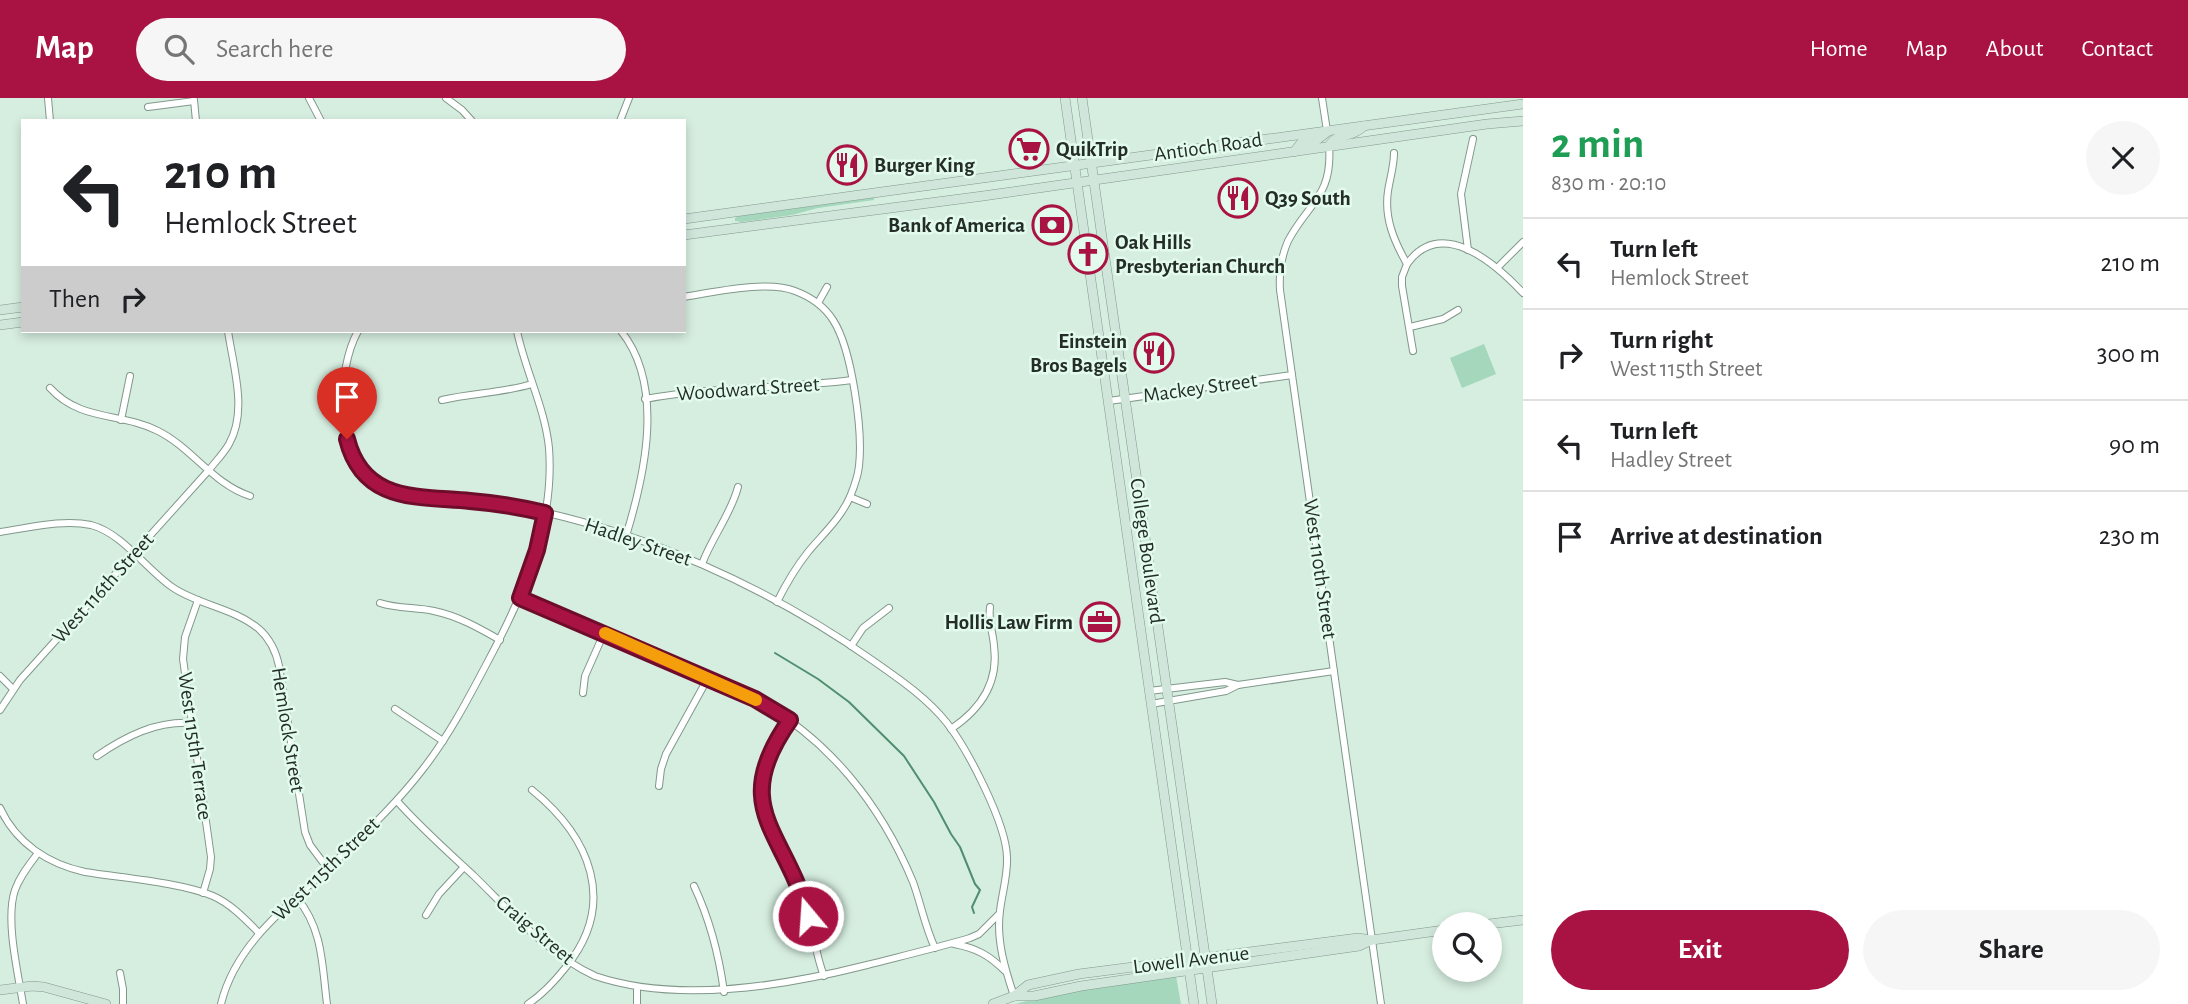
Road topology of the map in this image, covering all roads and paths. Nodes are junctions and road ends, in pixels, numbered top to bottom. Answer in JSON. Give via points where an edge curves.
{"nodes":[{"id":1,"x":48,"y":98,"type":"edge"},
{"id":2,"x":309,"y":98,"type":"edge"},
{"id":3,"x":446,"y":98,"type":"edge"},
{"id":4,"x":629,"y":98,"type":"edge"},
{"id":5,"x":1065,"y":98,"type":"edge"},
{"id":6,"x":1082,"y":98,"type":"edge"},
{"id":7,"x":1321,"y":98,"type":"edge"},
{"id":8,"x":193,"y":99,"type":"edge"},
{"id":9,"x":1523,"y":104,"type":"edge"},
{"id":10,"x":148,"y":107,"type":"dead end"},
{"id":11,"x":50,"y":119,"type":"edge"},
{"id":12,"x":197,"y":119,"type":"edge"},
{"id":13,"x":320,"y":119,"type":"edge"},
{"id":14,"x":470,"y":119,"type":"edge"},
{"id":15,"x":621,"y":119,"type":"edge"},
{"id":16,"x":1523,"y":121,"type":"edge"},
{"id":17,"x":1364,"y":126,"type":"junction"},
{"id":18,"x":1327,"y":131,"type":"junction"},
{"id":19,"x":1473,"y":139,"type":"dead end"},
{"id":20,"x":1329,"y":146,"type":"junction"},
{"id":21,"x":1294,"y":152,"type":"junction"},
{"id":22,"x":1394,"y":153,"type":"dead end"},
{"id":23,"x":1092,"y":163,"type":"junction"},
{"id":24,"x":1074,"y":165,"type":"junction"},
{"id":25,"x":1094,"y":181,"type":"junction"},
{"id":26,"x":1077,"y":183,"type":"junction"},
{"id":27,"x":686,"y":219,"type":"edge"},
{"id":28,"x":686,"y":235,"type":"edge"},
{"id":29,"x":1523,"y":242,"type":"edge"},
{"id":30,"x":1468,"y":250,"type":"junction"},
{"id":31,"x":1407,"y":264,"type":"junction"},
{"id":32,"x":1498,"y":267,"type":"junction"},
{"id":33,"x":827,"y":287,"type":"dead end"},
{"id":34,"x":1523,"y":293,"type":"edge"},
{"id":35,"x":686,"y":297,"type":"edge"},
{"id":36,"x":818,"y":303,"type":"junction"},
{"id":37,"x":21,"y":307,"type":"edge"},
{"id":38,"x":0,"y":310,"type":"edge"},
{"id":39,"x":1458,"y":310,"type":"dead end"},
{"id":40,"x":21,"y":322,"type":"edge"},
{"id":41,"x":0,"y":325,"type":"edge"},
{"id":42,"x":1409,"y":327,"type":"junction"},
{"id":43,"x":229,"y":333,"type":"edge"},
{"id":44,"x":357,"y":333,"type":"edge"},
{"id":45,"x":518,"y":333,"type":"edge"},
{"id":46,"x":622,"y":333,"type":"edge"},
{"id":47,"x":1413,"y":351,"type":"dead end"},
{"id":48,"x":1292,"y":375,"type":"junction"},
{"id":49,"x":130,"y":376,"type":"dead end"},
{"id":50,"x":852,"y":380,"type":"junction"},
{"id":51,"x":532,"y":384,"type":"junction"},
{"id":52,"x":50,"y":388,"type":"dead end"},
{"id":53,"x":645,"y":398,"type":"junction"},
{"id":54,"x":1126,"y":399,"type":"junction"},
{"id":55,"x":442,"y":400,"type":"dead end"},
{"id":56,"x":1109,"y":401,"type":"junction"},
{"id":57,"x":121,"y":420,"type":"junction"},
{"id":58,"x":209,"y":470,"type":"junction"},
{"id":59,"x":738,"y":487,"type":"dead end"},
{"id":60,"x":250,"y":496,"type":"dead end"},
{"id":61,"x":850,"y":497,"type":"junction"},
{"id":62,"x":867,"y":504,"type":"dead end"},
{"id":63,"x":545,"y":513,"type":"junction"},
{"id":64,"x":0,"y":532,"type":"edge"},
{"id":65,"x":626,"y":536,"type":"junction"},
{"id":66,"x":134,"y":554,"type":"junction"},
{"id":67,"x":702,"y":564,"type":"junction"},
{"id":68,"x":520,"y":598,"type":"junction"},
{"id":69,"x":198,"y":600,"type":"junction"},
{"id":70,"x":777,"y":602,"type":"junction"},
{"id":71,"x":380,"y":603,"type":"dead end"},
{"id":72,"x":990,"y":607,"type":"dead end"},
{"id":73,"x":889,"y":608,"type":"dead end"},
{"id":74,"x":604,"y":633,"type":"junction"},
{"id":75,"x":500,"y":639,"type":"junction"},
{"id":76,"x":851,"y":646,"type":"junction"},
{"id":77,"x":1334,"y":671,"type":"junction"},
{"id":78,"x":0,"y":676,"type":"edge"},
{"id":79,"x":708,"y":678,"type":"junction"},
{"id":80,"x":1238,"y":685,"type":"junction"},
{"id":81,"x":13,"y":689,"type":"junction"},
{"id":82,"x":1167,"y":689,"type":"junction"},
{"id":83,"x":1149,"y":691,"type":"junction"},
{"id":84,"x":583,"y":693,"type":"dead end"},
{"id":85,"x":1168,"y":701,"type":"junction"},
{"id":86,"x":1151,"y":704,"type":"junction"},
{"id":87,"x":395,"y":709,"type":"dead end"},
{"id":88,"x":0,"y":710,"type":"edge"},
{"id":89,"x":790,"y":720,"type":"junction"},
{"id":90,"x":192,"y":723,"type":"junction"},
{"id":91,"x":951,"y":729,"type":"junction"},
{"id":92,"x":443,"y":741,"type":"junction"},
{"id":93,"x":97,"y":756,"type":"dead end"},
{"id":94,"x":659,"y":786,"type":"dead end"},
{"id":95,"x":532,"y":790,"type":"dead end"},
{"id":96,"x":397,"y":801,"type":"junction"},
{"id":97,"x":0,"y":808,"type":"edge"},
{"id":98,"x":38,"y":853,"type":"junction"},
{"id":99,"x":464,"y":867,"type":"junction"},
{"id":100,"x":328,"y":869,"type":"junction"},
{"id":101,"x":694,"y":886,"type":"dead end"},
{"id":102,"x":203,"y":893,"type":"junction"},
{"id":103,"x":297,"y":898,"type":"junction"},
{"id":104,"x":999,"y":914,"type":"junction"},
{"id":105,"x":426,"y":915,"type":"dead end"},
{"id":106,"x":1523,"y":920,"type":"edge"},
{"id":107,"x":1502,"y":922,"type":"edge"},
{"id":108,"x":1432,"y":932,"type":"edge"},
{"id":109,"x":259,"y":933,"type":"junction"},
{"id":110,"x":1372,"y":940,"type":"junction"},
{"id":111,"x":952,"y":943,"type":"junction"},
{"id":112,"x":935,"y":948,"type":"junction"},
{"id":113,"x":570,"y":962,"type":"junction"},
{"id":114,"x":1206,"y":963,"type":"junction"},
{"id":115,"x":1189,"y":965,"type":"junction"},
{"id":116,"x":1006,"y":972,"type":"junction"},
{"id":117,"x":120,"y":973,"type":"dead end"},
{"id":118,"x":824,"y":976,"type":"junction"},
{"id":119,"x":20,"y":987,"type":"junction"},
{"id":120,"x":0,"y":990,"type":"edge"},
{"id":121,"x":637,"y":990,"type":"junction"},
{"id":122,"x":724,"y":992,"type":"junction"},
{"id":123,"x":1014,"y":996,"type":"junction"},
{"id":124,"x":23,"y":1004,"type":"edge"},
{"id":125,"x":106,"y":1004,"type":"edge"},
{"id":126,"x":122,"y":1004,"type":"edge"},
{"id":127,"x":221,"y":1004,"type":"edge"},
{"id":128,"x":327,"y":1004,"type":"edge"},
{"id":129,"x":528,"y":1004,"type":"edge"},
{"id":130,"x":636,"y":1004,"type":"edge"},
{"id":131,"x":993,"y":1004,"type":"edge"},
{"id":132,"x":1194,"y":1004,"type":"edge"},
{"id":133,"x":1212,"y":1004,"type":"edge"},
{"id":134,"x":1381,"y":1004,"type":"edge"}],
"edges":[{"from":1,"to":11,"type":"street"},
{"from":2,"to":13,"type":"street"},
{"from":3,"to":14,"type":"street"},
{"from":4,"to":15,"type":"street"},
{"from":5,"to":24,"type":"main road","name":"College Boulevard"},
{"from":6,"to":23,"type":"main road","name":"College Boulevard"},
{"from":7,"to":18,"type":"street"},
{"from":8,"to":10,"type":"street"},
{"from":8,"to":12,"type":"street"},
{"from":9,"to":17,"type":"main road","name":"Antioch Road"},
{"from":16,"to":20,"type":"main road","name":"Antioch Road"},
{"from":17,"to":18,"type":"main road","name":"Antioch Road"},
{"from":17,"to":20,"type":"main road","via":[[1356,134],[1334,139]]},
{"from":18,"to":21,"type":"main road","via":[[1317,140],[1301,143]]},
{"from":18,"to":23,"type":"main road","name":"Antioch Road"},
{"from":19,"to":30,"type":"street","via":[[1461,194]]},
{"from":20,"to":21,"type":"main road","name":"Antioch Road"},
{"from":20,"to":48,"type":"street","name":"West 110th Street","via":[[1324,189],[1288,242],[1280,266]]},
{"from":21,"to":25,"type":"main road","name":"Antioch Road"},
{"from":22,"to":31,"type":"street","via":[[1387,211],[1392,235]]},
{"from":23,"to":24,"type":"main road","name":"Antioch Road"},
{"from":23,"to":25,"type":"main road","name":"College Boulevard"},
{"from":24,"to":26,"type":"main road","name":"College Boulevard"},
{"from":24,"to":27,"type":"main road","name":"Antioch Road"},
{"from":25,"to":26,"type":"main road","name":"Antioch Road"},
{"from":25,"to":54,"type":"main road","name":"College Boulevard"},
{"from":26,"to":28,"type":"main road","name":"Antioch Road"},
{"from":26,"to":56,"type":"main road","name":"College Boulevard"},
{"from":29,"to":32,"type":"street"},
{"from":30,"to":31,"type":"street","via":[[1429,245],[1414,253]]},
{"from":30,"to":32,"type":"street"},
{"from":31,"to":42,"type":"street","via":[[1402,286]]},
{"from":32,"to":34,"type":"street"},
{"from":33,"to":36,"type":"street"},
{"from":35,"to":36,"type":"street","via":[[774,287],[797,291]]},
{"from":36,"to":50,"type":"street","via":[[837,327]]},
{"from":37,"to":38,"type":"main road"},
{"from":39,"to":42,"type":"street","via":[[1443,319]]},
{"from":40,"to":41,"type":"main road"},
{"from":42,"to":47,"type":"street"},
{"from":43,"to":58,"type":"street","name":"West 116th Street","via":[[237,421],[229,445]]},
{"from":44,"to":63,"type":"street","name":"Hadley Street","via":[[346,359],[344,400],[347,439],[361,470],[380,486],[403,495],[489,502]]},
{"from":45,"to":51,"type":"street","name":"West 115th Street"},
{"from":46,"to":53,"type":"street","via":[[638,360]]},
{"from":48,"to":54,"type":"street","name":"Mackey Street"},
{"from":48,"to":77,"type":"street","name":"West 110th Street"},
{"from":49,"to":57,"type":"street"},
{"from":50,"to":53,"type":"street","name":"Woodward Street"},
{"from":50,"to":61,"type":"street","via":[[860,452]]},
{"from":51,"to":55,"type":"street"},
{"from":51,"to":63,"type":"street","name":"West 115th Street","via":[[549,449]]},
{"from":52,"to":57,"type":"street","via":[[72,406]]},
{"from":53,"to":65,"type":"street","via":[[642,475]]},
{"from":54,"to":56,"type":"street","name":"Mackey Street"},
{"from":54,"to":82,"type":"main road","name":"College Boulevard"},
{"from":56,"to":83,"type":"main road","name":"College Boulevard"},
{"from":57,"to":58,"type":"street","via":[[168,436]]},
{"from":58,"to":60,"type":"street"},
{"from":58,"to":66,"type":"street","name":"West 116th Street"},
{"from":59,"to":67,"type":"street"},
{"from":61,"to":62,"type":"street"},
{"from":61,"to":70,"type":"street"},
{"from":63,"to":65,"type":"street","name":"Hadley Street"},
{"from":63,"to":68,"type":"street","name":"West 115th Street"},
{"from":64,"to":66,"type":"street","name":"Hemlock Street","via":[[77,523],[102,529]]},
{"from":65,"to":67,"type":"street","name":"Hadley Street"},
{"from":66,"to":69,"type":"street","name":"Hemlock Street","via":[[171,586]]},
{"from":66,"to":81,"type":"street","name":"West 116th Street"},
{"from":67,"to":70,"type":"street","name":"Hadley Street"},
{"from":68,"to":74,"type":"street"},
{"from":68,"to":75,"type":"street","name":"West 115th Street"},
{"from":69,"to":90,"type":"street","name":"West 115th Terrace","via":[[183,659]]},
{"from":69,"to":100,"type":"street","name":"Hemlock Street","via":[[248,621],[273,647],[302,822],[310,845]]},
{"from":70,"to":76,"type":"street","name":"Hadley Street"},
{"from":71,"to":75,"type":"street","via":[[449,614]]},
{"from":72,"to":91,"type":"street","via":[[995,658],[991,685],[978,708]]},
{"from":73,"to":76,"type":"street","via":[[863,628]]},
{"from":74,"to":79,"type":"street"},
{"from":74,"to":84,"type":"street","via":[[585,676]]},
{"from":75,"to":92,"type":"street","name":"West 115th Street"},
{"from":76,"to":91,"type":"street","name":"Hadley Street","via":[[916,692]]},
{"from":77,"to":80,"type":"street"},
{"from":77,"to":110,"type":"street","name":"West 110th Street"},
{"from":78,"to":81,"type":"street"},
{"from":79,"to":89,"type":"street"},
{"from":79,"to":94,"type":"street","via":[[666,754]]},
{"from":80,"to":82,"type":"street","via":[[1225,682]]},
{"from":80,"to":85,"type":"street"},
{"from":81,"to":88,"type":"street","name":"West 116th Street"},
{"from":82,"to":83,"type":"street"},
{"from":82,"to":85,"type":"main road","name":"College Boulevard"},
{"from":83,"to":86,"type":"main road","name":"College Boulevard"},
{"from":85,"to":86,"type":"street"},
{"from":85,"to":114,"type":"main road","name":"College Boulevard"},
{"from":86,"to":115,"type":"main road","name":"College Boulevard"},
{"from":87,"to":92,"type":"street"},
{"from":89,"to":112,"type":"street","via":[[839,763],[879,816],[914,885]]},
{"from":89,"to":118,"type":"street","via":[[767,758],[762,799],[768,823],[805,902]]},
{"from":90,"to":93,"type":"street","via":[[176,722],[135,733]]},
{"from":90,"to":102,"type":"street","name":"West 115th Terrace","via":[[211,857]]},
{"from":91,"to":104,"type":"street","name":"Hadley Street","via":[[974,765],[1006,845],[1007,873]]},
{"from":92,"to":96,"type":"street","name":"West 115th Street"},
{"from":95,"to":113,"type":"street","via":[[572,833],[592,875],[590,926]]},
{"from":96,"to":99,"type":"street","name":"Craig Street"},
{"from":96,"to":100,"type":"street","name":"West 115th Street"},
{"from":97,"to":98,"type":"street","via":[[16,834]]},
{"from":98,"to":102,"type":"street","via":[[69,869]]},
{"from":98,"to":119,"type":"street","via":[[20,879],[11,907]]},
{"from":99,"to":105,"type":"street"},
{"from":99,"to":113,"type":"street","name":"Craig Street","via":[[548,947]]},
{"from":100,"to":103,"type":"street","name":"West 115th Street"},
{"from":101,"to":122,"type":"street","via":[[717,952]]},
{"from":102,"to":109,"type":"street","via":[[229,905]]},
{"from":103,"to":109,"type":"street","name":"West 115th Street"},
{"from":103,"to":128,"type":"street","via":[[316,930]]},
{"from":104,"to":111,"type":"street","name":"Craig Street","via":[[979,934]]},
{"from":104,"to":116,"type":"street","name":"Hadley Street"},
{"from":106,"to":107,"type":"main road"},
{"from":108,"to":110,"type":"main road","name":"Lowell Avenue"},
{"from":109,"to":127,"type":"street","name":"West 115th Street","via":[[236,965]]},
{"from":110,"to":114,"type":"main road","name":"Lowell Avenue","via":[[1358,938]]},
{"from":110,"to":134,"type":"street","name":"West 110th Street"},
{"from":111,"to":112,"type":"street","name":"Craig Street"},
{"from":111,"to":116,"type":"street","via":[[980,950]]},
{"from":112,"to":118,"type":"street","name":"Craig Street"},
{"from":113,"to":121,"type":"street","name":"Craig Street"},
{"from":113,"to":129,"type":"street"},
{"from":114,"to":115,"type":"main road","name":"Lowell Avenue"},
{"from":114,"to":133,"type":"main road","name":"College Boulevard"},
{"from":115,"to":123,"type":"main road","name":"Lowell Avenue","via":[[1062,978],[1028,985]]},
{"from":115,"to":132,"type":"main road","name":"College Boulevard"},
{"from":116,"to":123,"type":"street","name":"Hadley Street"},
{"from":117,"to":126,"type":"street"},
{"from":118,"to":122,"type":"street","name":"Craig Street"},
{"from":119,"to":120,"type":"main road"},
{"from":119,"to":124,"type":"street"},
{"from":119,"to":125,"type":"main road","via":[[44,987]]},
{"from":121,"to":122,"type":"street","name":"Craig Street","via":[[670,995]]},
{"from":121,"to":130,"type":"street"},
{"from":123,"to":131,"type":"main road","name":"Lowell Avenue"}]}
